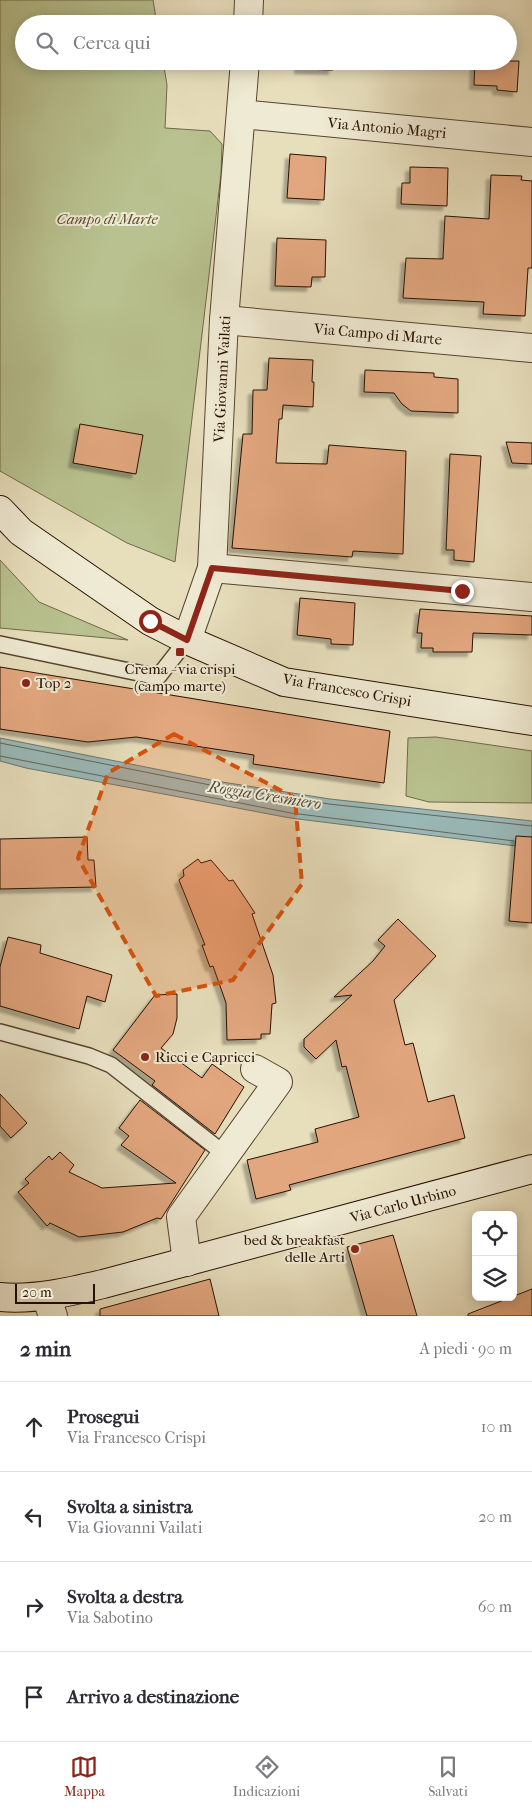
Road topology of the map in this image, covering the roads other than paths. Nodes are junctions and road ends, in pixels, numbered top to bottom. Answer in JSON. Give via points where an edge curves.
{"nodes":[{"id":1,"x":249,"y":0,"type":"edge"},
{"id":2,"x":248,"y":15,"type":"edge"},
{"id":3,"x":244,"y":70,"type":"edge"},
{"id":4,"x":242,"y":114,"type":"junction"},
{"id":5,"x":532,"y":142,"type":"edge"},
{"id":6,"x":224,"y":320,"type":"junction"},
{"id":7,"x":532,"y":348,"type":"edge"},
{"id":8,"x":0,"y":510,"type":"edge"},
{"id":9,"x":212,"y":568,"type":"junction"},
{"id":10,"x":532,"y":597,"type":"edge"},
{"id":11,"x":187,"y":640,"type":"junction"},
{"id":12,"x":0,"y":644,"type":"edge"},
{"id":13,"x":532,"y":721,"type":"edge"},
{"id":14,"x":0,"y":1032,"type":"edge"},
{"id":15,"x":255,"y":1069,"type":"dead end"},
{"id":16,"x":226,"y":1155,"type":"junction"},
{"id":17,"x":532,"y":1169,"type":"edge"},
{"id":18,"x":187,"y":1262,"type":"junction"},
{"id":19,"x":0,"y":1297,"type":"edge"},
{"id":20,"x":50,"y":1306,"type":"edge"}],
"edges":[{"from":1,"to":2,"type":"street"},
{"from":3,"to":4,"type":"street","name":"Via Giovanni Vailati"},
{"from":4,"to":5,"type":"street","name":"Via Antonio Magri"},
{"from":4,"to":6,"type":"street","name":"Via Giovanni Vailati"},
{"from":6,"to":7,"type":"street","name":"Via Campo di Marte"},
{"from":6,"to":9,"type":"street","name":"Via Giovanni Vailati"},
{"from":8,"to":11,"type":"street","name":"Via Francesco Crispi","via":[[21,532],[150,621]]},
{"from":9,"to":10,"type":"street"},
{"from":9,"to":11,"type":"street","name":"Via Giovanni Vailati"},
{"from":11,"to":12,"type":"lane","via":[[158,677]]},
{"from":11,"to":13,"type":"street","name":"Via Francesco Crispi","via":[[284,682]]},
{"from":14,"to":16,"type":"lane","via":[[89,1056],[111,1066]]},
{"from":15,"to":16,"type":"street","via":[[278,1082]]},
{"from":16,"to":18,"type":"street","via":[[181,1217]]},
{"from":17,"to":18,"type":"street","name":"Via Carlo Urbino"},
{"from":18,"to":20,"type":"street","name":"Via Carlo Urbino","via":[[103,1284]]},
{"from":19,"to":20,"type":"street","name":"Via Carlo Urbino"}]}
